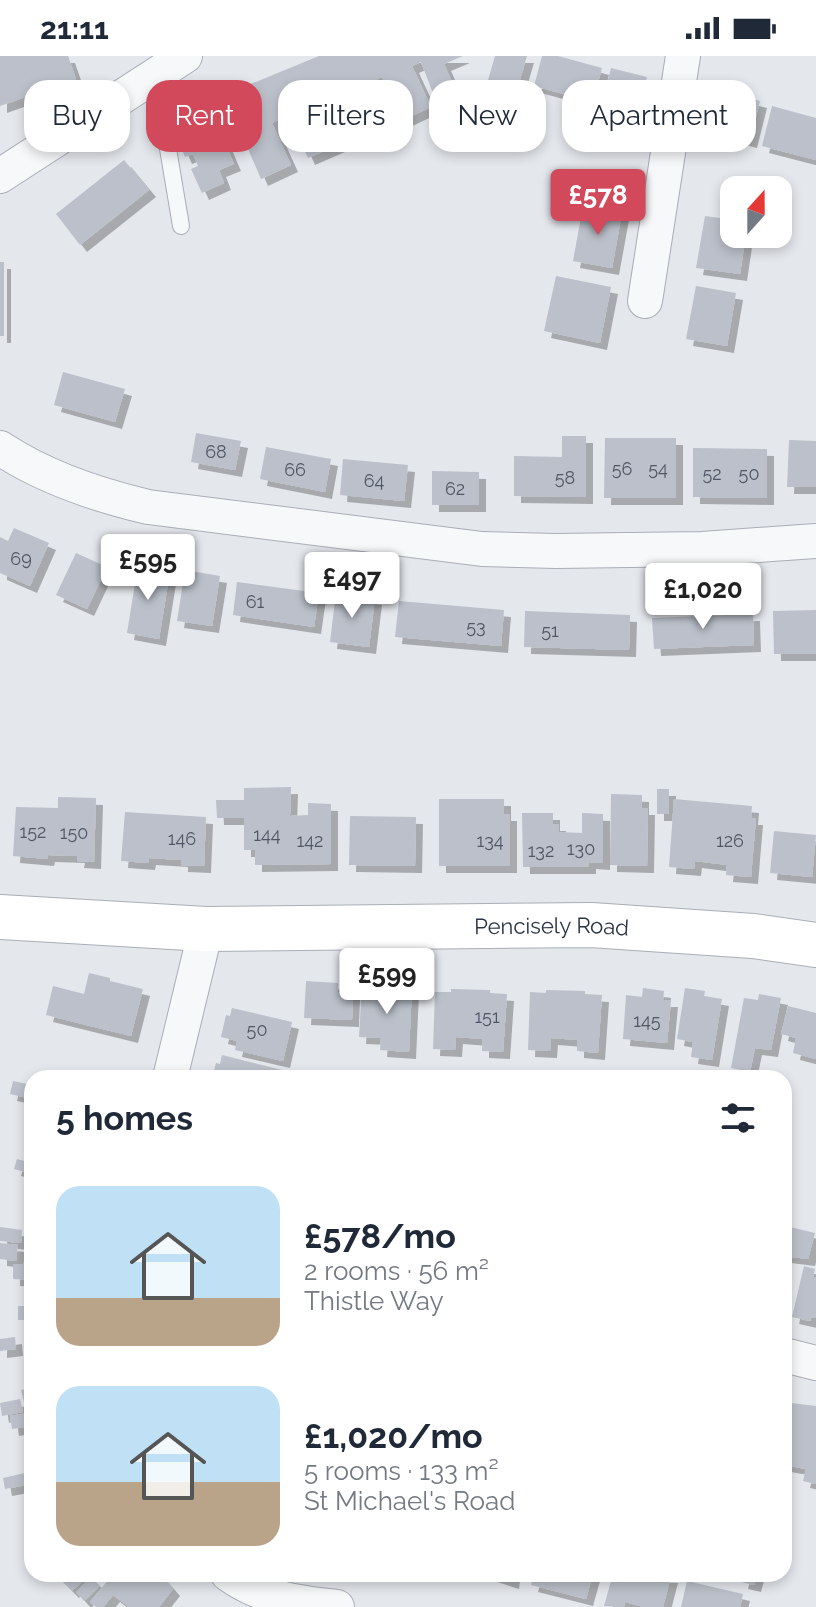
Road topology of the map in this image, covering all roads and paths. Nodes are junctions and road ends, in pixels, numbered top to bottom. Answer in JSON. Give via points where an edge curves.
{"nodes":[{"id":1,"x":185,"y":56,"type":"edge"},
{"id":2,"x":683,"y":56,"type":"edge"},
{"id":3,"x":169,"y":152,"type":"edge"},
{"id":4,"x":0,"y":176,"type":"edge"},
{"id":5,"x":181,"y":226,"type":"dead end"},
{"id":6,"x":645,"y":301,"type":"dead end"},
{"id":7,"x":0,"y":448,"type":"edge"},
{"id":8,"x":816,"y":541,"type":"edge"},
{"id":9,"x":0,"y":917,"type":"edge"},
{"id":10,"x":206,"y":929,"type":"junction"},
{"id":11,"x":816,"y":945,"type":"edge"},
{"id":12,"x":172,"y":1070,"type":"edge"},
{"id":13,"x":792,"y":1357,"type":"edge"},
{"id":14,"x":816,"y":1363,"type":"edge"},
{"id":15,"x":238,"y":1582,"type":"edge"},
{"id":16,"x":337,"y":1607,"type":"edge"}],
"edges":[{"from":1,"to":4,"type":"street"},
{"from":2,"to":6,"type":"street"},
{"from":3,"to":5,"type":"lane"},
{"from":7,"to":8,"type":"street","via":[[103,496],[148,507],[482,549],[702,549]]},
{"from":9,"to":10,"type":"main road","name":"Pencisely Road"},
{"from":10,"to":11,"type":"main road","name":"Pencisely Road","via":[[591,925]]},
{"from":10,"to":12,"type":"street"},
{"from":13,"to":14,"type":"street"},
{"from":15,"to":16,"type":"street","via":[[270,1597]]}]}
